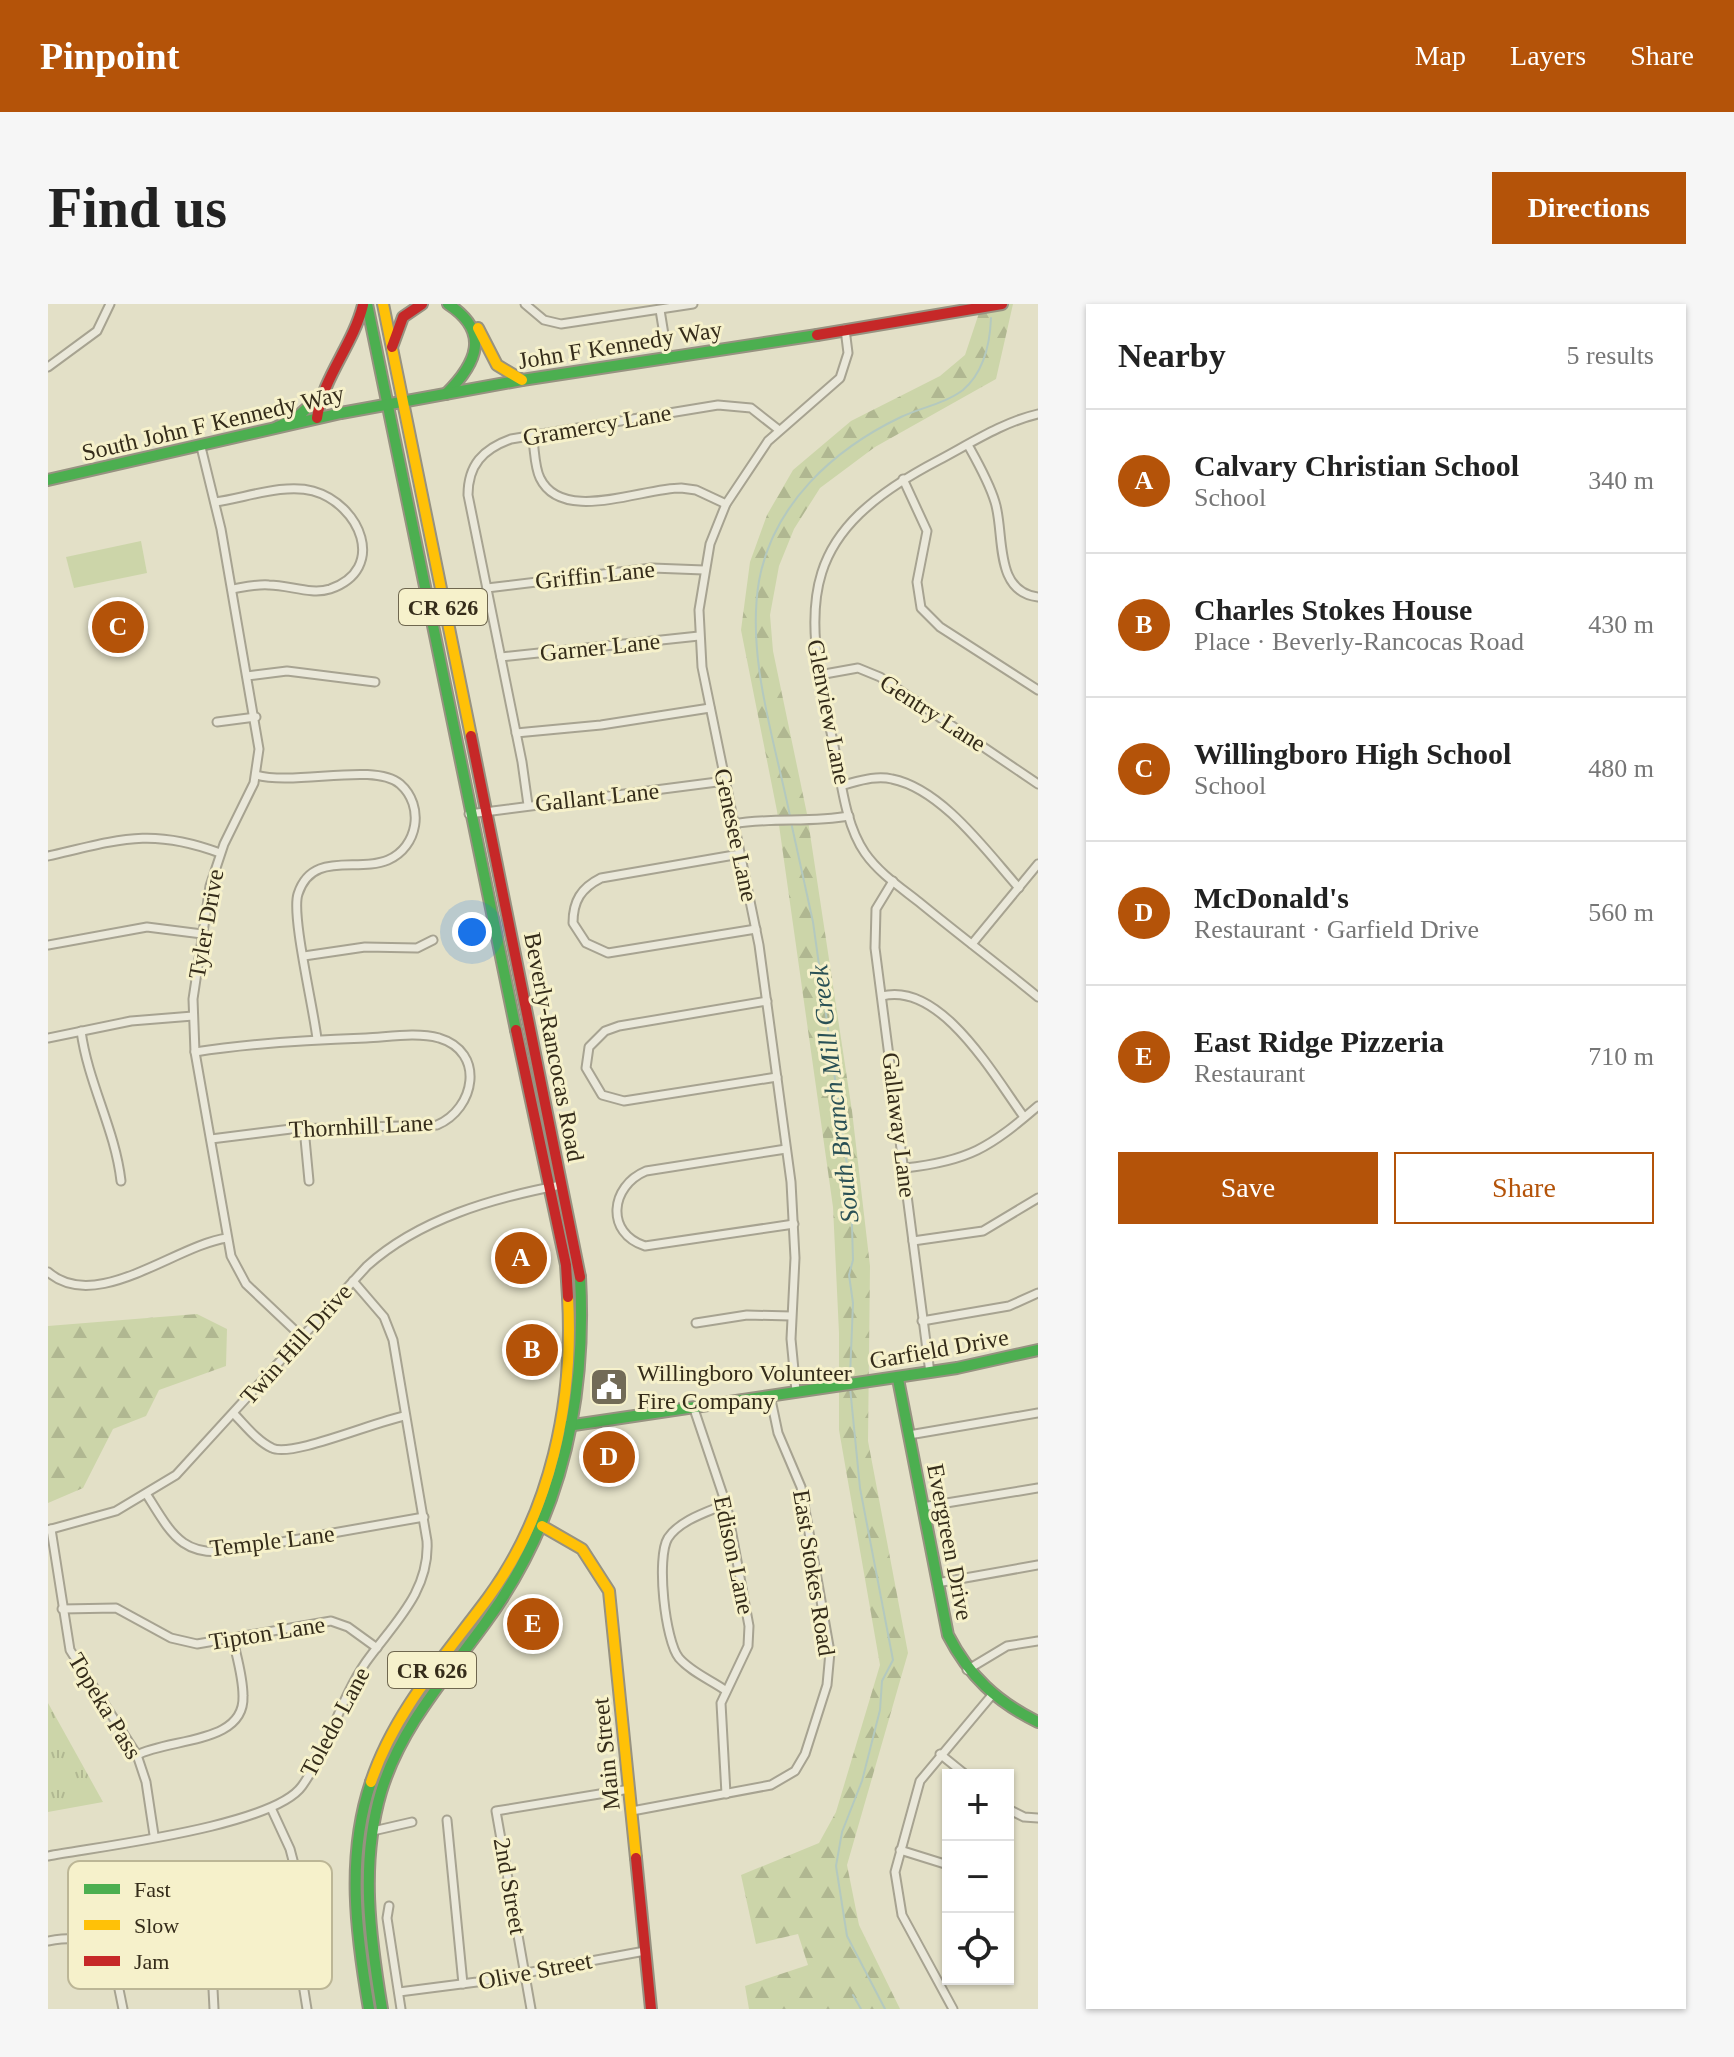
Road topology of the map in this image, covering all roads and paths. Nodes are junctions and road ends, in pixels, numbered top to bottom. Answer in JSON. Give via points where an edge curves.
{"nodes":[{"id":1,"x":110,"y":304,"type":"edge"},
{"id":2,"x":365,"y":304,"type":"edge"},
{"id":3,"x":383,"y":304,"type":"edge"},
{"id":4,"x":422,"y":304,"type":"edge"},
{"id":5,"x":448,"y":304,"type":"edge"},
{"id":6,"x":458,"y":304,"type":"edge"},
{"id":7,"x":525,"y":304,"type":"edge"},
{"id":8,"x":693,"y":304,"type":"edge"},
{"id":9,"x":1002,"y":304,"type":"edge"},
{"id":10,"x":940,"y":309,"type":"edge"},
{"id":11,"x":660,"y":310,"type":"junction"},
{"id":12,"x":845,"y":329,"type":"junction"},
{"id":13,"x":391,"y":355,"type":"junction"},
{"id":14,"x":668,"y":359,"type":"junction"},
{"id":15,"x":48,"y":367,"type":"edge"},
{"id":16,"x":522,"y":380,"type":"junction"},
{"id":17,"x":323,"y":392,"type":"junction"},
{"id":18,"x":446,"y":394,"type":"junction"},
{"id":19,"x":401,"y":403,"type":"junction"},
{"id":20,"x":387,"y":406,"type":"junction"},
{"id":21,"x":1038,"y":414,"type":"edge"},
{"id":22,"x":317,"y":418,"type":"junction"},
{"id":23,"x":277,"y":427,"type":"junction"},
{"id":24,"x":779,"y":430,"type":"junction"},
{"id":25,"x":532,"y":435,"type":"junction"},
{"id":26,"x":968,"y":445,"type":"junction"},
{"id":27,"x":201,"y":447,"type":"junction"},
{"id":28,"x":903,"y":479,"type":"junction"},
{"id":29,"x":48,"y":480,"type":"edge"},
{"id":30,"x":215,"y":502,"type":"junction"},
{"id":31,"x":726,"y":504,"type":"junction"},
{"id":32,"x":704,"y":570,"type":"junction"},
{"id":33,"x":487,"y":588,"type":"junction"},
{"id":34,"x":232,"y":589,"type":"junction"},
{"id":35,"x":1038,"y":597,"type":"edge"},
{"id":36,"x":699,"y":636,"type":"junction"},
{"id":37,"x":501,"y":657,"type":"junction"},
{"id":38,"x":819,"y":675,"type":"junction"},
{"id":39,"x":247,"y":676,"type":"junction"},
{"id":40,"x":375,"y":682,"type":"dead end"},
{"id":41,"x":1038,"y":690,"type":"edge"},
{"id":42,"x":710,"y":708,"type":"junction"},
{"id":43,"x":256,"y":717,"type":"junction"},
{"id":44,"x":217,"y":722,"type":"dead end"},
{"id":45,"x":516,"y":733,"type":"junction"},
{"id":46,"x":256,"y":775,"type":"junction"},
{"id":47,"x":725,"y":781,"type":"junction"},
{"id":48,"x":1038,"y":784,"type":"edge"},
{"id":49,"x":843,"y":785,"type":"junction"},
{"id":50,"x":528,"y":805,"type":"junction"},
{"id":51,"x":486,"y":810,"type":"junction"},
{"id":52,"x":469,"y":814,"type":"junction"},
{"id":53,"x":849,"y":816,"type":"junction"},
{"id":54,"x":733,"y":824,"type":"junction"},
{"id":55,"x":220,"y":853,"type":"junction"},
{"id":56,"x":740,"y":854,"type":"junction"},
{"id":57,"x":48,"y":856,"type":"edge"},
{"id":58,"x":1038,"y":864,"type":"edge"},
{"id":59,"x":893,"y":881,"type":"junction"},
{"id":60,"x":1019,"y":888,"type":"junction"},
{"id":61,"x":756,"y":929,"type":"junction"},
{"id":62,"x":202,"y":934,"type":"junction"},
{"id":63,"x":433,"y":940,"type":"dead end"},
{"id":64,"x":972,"y":944,"type":"junction"},
{"id":65,"x":48,"y":945,"type":"edge"},
{"id":66,"x":304,"y":956,"type":"junction"},
{"id":67,"x":882,"y":996,"type":"junction"},
{"id":68,"x":1038,"y":997,"type":"edge"},
{"id":69,"x":767,"y":1001,"type":"junction"},
{"id":70,"x":193,"y":1016,"type":"junction"},
{"id":71,"x":81,"y":1031,"type":"junction"},
{"id":72,"x":48,"y":1038,"type":"edge"},
{"id":73,"x":317,"y":1039,"type":"junction"},
{"id":74,"x":195,"y":1052,"type":"junction"},
{"id":75,"x":777,"y":1077,"type":"junction"},
{"id":76,"x":1038,"y":1106,"type":"edge"},
{"id":77,"x":1024,"y":1117,"type":"junction"},
{"id":78,"x":304,"y":1128,"type":"junction"},
{"id":79,"x":211,"y":1139,"type":"junction"},
{"id":80,"x":786,"y":1149,"type":"junction"},
{"id":81,"x":905,"y":1168,"type":"junction"},
{"id":82,"x":121,"y":1181,"type":"dead end"},
{"id":83,"x":309,"y":1181,"type":"dead end"},
{"id":84,"x":556,"y":1186,"type":"junction"},
{"id":85,"x":1038,"y":1198,"type":"edge"},
{"id":86,"x":794,"y":1224,"type":"junction"},
{"id":87,"x":227,"y":1238,"type":"junction"},
{"id":88,"x":913,"y":1241,"type":"junction"},
{"id":89,"x":48,"y":1272,"type":"edge"},
{"id":90,"x":353,"y":1281,"type":"junction"},
{"id":91,"x":1038,"y":1293,"type":"edge"},
{"id":92,"x":791,"y":1316,"type":"junction"},
{"id":93,"x":922,"y":1321,"type":"junction"},
{"id":94,"x":696,"y":1323,"type":"dead end"},
{"id":95,"x":302,"y":1337,"type":"junction"},
{"id":96,"x":1038,"y":1350,"type":"edge"},
{"id":97,"x":930,"y":1373,"type":"junction"},
{"id":98,"x":898,"y":1379,"type":"junction"},
{"id":99,"x":796,"y":1391,"type":"junction"},
{"id":100,"x":770,"y":1395,"type":"junction"},
{"id":101,"x":694,"y":1409,"type":"junction"},
{"id":102,"x":1038,"y":1413,"type":"edge"},
{"id":103,"x":234,"y":1414,"type":"junction"},
{"id":104,"x":405,"y":1416,"type":"junction"},
{"id":105,"x":574,"y":1425,"type":"junction"},
{"id":106,"x":561,"y":1426,"type":"junction"},
{"id":107,"x":909,"y":1435,"type":"junction"},
{"id":108,"x":1038,"y":1488,"type":"edge"},
{"id":109,"x":147,"y":1495,"type":"junction"},
{"id":110,"x":726,"y":1504,"type":"junction"},
{"id":111,"x":922,"y":1507,"type":"junction"},
{"id":112,"x":424,"y":1517,"type":"junction"},
{"id":113,"x":542,"y":1526,"type":"junction"},
{"id":114,"x":49,"y":1530,"type":"edge"},
{"id":115,"x":1038,"y":1565,"type":"edge"},
{"id":116,"x":937,"y":1583,"type":"junction"},
{"id":117,"x":492,"y":1591,"type":"junction"},
{"id":118,"x":500,"y":1601,"type":"junction"},
{"id":119,"x":62,"y":1609,"type":"junction"},
{"id":120,"x":233,"y":1640,"type":"junction"},
{"id":121,"x":1038,"y":1641,"type":"edge"},
{"id":122,"x":377,"y":1648,"type":"junction"},
{"id":123,"x":967,"y":1670,"type":"junction"},
{"id":124,"x":725,"y":1690,"type":"junction"},
{"id":125,"x":992,"y":1695,"type":"junction"},
{"id":126,"x":1038,"y":1722,"type":"edge"},
{"id":127,"x":940,"y":1754,"type":"junction"},
{"id":128,"x":137,"y":1755,"type":"junction"},
{"id":129,"x":959,"y":1769,"type":"edge"},
{"id":130,"x":630,"y":1789,"type":"junction"},
{"id":131,"x":726,"y":1794,"type":"junction"},
{"id":132,"x":272,"y":1810,"type":"junction"},
{"id":133,"x":632,"y":1811,"type":"junction"},
{"id":134,"x":1014,"y":1812,"type":"edge"},
{"id":135,"x":1038,"y":1818,"type":"edge"},
{"id":136,"x":447,"y":1820,"type":"dead end"},
{"id":137,"x":412,"y":1822,"type":"dead end"},
{"id":138,"x":373,"y":1831,"type":"junction"},
{"id":139,"x":154,"y":1835,"type":"junction"},
{"id":140,"x":900,"y":1850,"type":"junction"},
{"id":141,"x":48,"y":1856,"type":"edge"},
{"id":142,"x":292,"y":1861,"type":"edge"},
{"id":143,"x":942,"y":1863,"type":"edge"},
{"id":144,"x":389,"y":1906,"type":"dead end"},
{"id":145,"x":68,"y":1939,"type":"edge"},
{"id":146,"x":48,"y":1941,"type":"edge"},
{"id":147,"x":645,"y":1951,"type":"junction"},
{"id":148,"x":525,"y":1972,"type":"junction"},
{"id":149,"x":463,"y":1984,"type":"junction"},
{"id":150,"x":119,"y":1989,"type":"edge"},
{"id":151,"x":213,"y":1989,"type":"edge"},
{"id":152,"x":304,"y":1989,"type":"edge"},
{"id":153,"x":399,"y":1992,"type":"junction"},
{"id":154,"x":123,"y":2009,"type":"edge"},
{"id":155,"x":214,"y":2009,"type":"edge"},
{"id":156,"x":307,"y":2009,"type":"edge"},
{"id":157,"x":369,"y":2009,"type":"edge"},
{"id":158,"x":382,"y":2009,"type":"edge"},
{"id":159,"x":401,"y":2009,"type":"edge"},
{"id":160,"x":531,"y":2009,"type":"edge"},
{"id":161,"x":651,"y":2009,"type":"edge"},
{"id":162,"x":953,"y":2009,"type":"edge"}],
"edges":[{"from":1,"to":15,"type":"street","via":[[97,331]]},
{"from":2,"to":17,"type":"main road","via":[[358,331]]},
{"from":2,"to":20,"type":"main road","name":"Beverly-Rancocas Road","number":"CR 626"},
{"from":3,"to":13,"type":"main road","name":"Beverly-Rancocas Road","number":"CR 626"},
{"from":4,"to":13,"type":"main road","via":[[397,325]]},
{"from":5,"to":18,"type":"main road","via":[[467,318],[476,352],[469,371]]},
{"from":6,"to":16,"type":"main road","via":[[476,324],[497,365]]},
{"from":7,"to":11,"type":"street","via":[[544,320],[561,324]]},
{"from":8,"to":11,"type":"street"},
{"from":9,"to":10,"type":"main road","name":"John F Kennedy Way"},
{"from":10,"to":12,"type":"main road","name":"John F Kennedy Way"},
{"from":11,"to":14,"type":"street"},
{"from":12,"to":14,"type":"main road","name":"John F Kennedy Way"},
{"from":12,"to":24,"type":"street","name":"Genesee Lane","via":[[848,359],[840,378]]},
{"from":13,"to":19,"type":"main road","name":"Beverly-Rancocas Road","number":"CR 626"},
{"from":14,"to":16,"type":"main road","name":"John F Kennedy Way"},
{"from":16,"to":18,"type":"main road","name":"John F Kennedy Way"},
{"from":17,"to":22,"type":"main road"},
{"from":17,"to":23,"type":"main road","via":[[308,410]]},
{"from":18,"to":19,"type":"main road","name":"John F Kennedy Way"},
{"from":19,"to":20,"type":"main road","name":"John F Kennedy Way"},
{"from":19,"to":51,"type":"main road","name":"Beverly-Rancocas Road","number":"CR 626"},
{"from":20,"to":22,"type":"main road","name":"South John F Kennedy Way"},
{"from":20,"to":52,"type":"main road","name":"Beverly-Rancocas Road","number":"CR 626"},
{"from":21,"to":26,"type":"street","name":"Glenview Lane"},
{"from":22,"to":23,"type":"main road","name":"South John F Kennedy Way"},
{"from":23,"to":27,"type":"main road","name":"South John F Kennedy Way"},
{"from":24,"to":25,"type":"street","name":"Gramercy Lane","via":[[751,408],[726,405]]},
{"from":24,"to":31,"type":"street","name":"Genesee Lane","via":[[754,458]]},
{"from":25,"to":31,"type":"street","via":[[540,478],[561,498],[586,502],[681,488]]},
{"from":25,"to":33,"type":"street","name":"Gramercy Lane","via":[[494,446],[471,472],[468,495]]},
{"from":26,"to":28,"type":"street","name":"Glenview Lane"},
{"from":26,"to":35,"type":"street","via":[[996,503],[1009,578],[1019,590]]},
{"from":27,"to":29,"type":"main road","name":"South John F Kennedy Way"},
{"from":27,"to":30,"type":"street","name":"Tyler Drive"},
{"from":28,"to":38,"type":"street","name":"Glenview Lane","via":[[859,512],[826,563],[814,619]]},
{"from":28,"to":41,"type":"street","via":[[927,531],[917,582],[921,608],[940,627]]},
{"from":30,"to":34,"type":"street","name":"Tyler Drive"},
{"from":30,"to":34,"type":"street","via":[[310,490],[350,515],[362,539],[354,573],[332,588]]},
{"from":31,"to":32,"type":"street","name":"Genesee Lane"},
{"from":32,"to":33,"type":"street","name":"Griffin Lane","via":[[660,567]]},
{"from":32,"to":36,"type":"street","name":"Genesee Lane"},
{"from":33,"to":37,"type":"street","name":"Gramercy Lane"},
{"from":34,"to":39,"type":"street","name":"Tyler Drive"},
{"from":36,"to":37,"type":"street","name":"Garner Lane"},
{"from":36,"to":42,"type":"street","name":"Genesee Lane"},
{"from":37,"to":45,"type":"street","name":"Gramercy Lane"},
{"from":38,"to":48,"type":"street","name":"Gentry Lane","via":[[858,668],[880,677]]},
{"from":38,"to":49,"type":"street","name":"Glenview Lane"},
{"from":39,"to":40,"type":"street","via":[[296,671]]},
{"from":39,"to":43,"type":"street","name":"Tyler Drive"},
{"from":42,"to":45,"type":"street"},
{"from":42,"to":47,"type":"street","name":"Genesee Lane"},
{"from":43,"to":44,"type":"street"},
{"from":43,"to":46,"type":"street","name":"Tyler Drive"},
{"from":45,"to":50,"type":"street","name":"Gramercy Lane"},
{"from":46,"to":55,"type":"street","name":"Tyler Drive"},
{"from":46,"to":66,"type":"street","via":[[287,781],[375,774],[399,784],[414,806],[411,839],[393,857],[323,867],[302,884],[296,902]]},
{"from":47,"to":50,"type":"street","name":"Gallant Lane"},
{"from":47,"to":54,"type":"street","name":"Genesee Lane"},
{"from":49,"to":53,"type":"street","name":"Glenview Lane"},
{"from":49,"to":60,"type":"street","via":[[881,778],[913,787],[961,823]]},
{"from":50,"to":51,"type":"street","name":"Gallant Lane"},
{"from":51,"to":52,"type":"street","name":"Gallant Lane"},
{"from":51,"to":84,"type":"main road","name":"Beverly-Rancocas Road","number":"CR 626"},
{"from":52,"to":84,"type":"main road","name":"Beverly-Rancocas Road","number":"CR 626"},
{"from":53,"to":54,"type":"street"},
{"from":53,"to":59,"type":"street","name":"Glenview Lane","via":[[865,852]]},
{"from":54,"to":56,"type":"street","name":"Genesee Lane"},
{"from":55,"to":57,"type":"street","via":[[155,836]]},
{"from":55,"to":62,"type":"street","name":"Tyler Drive"},
{"from":56,"to":61,"type":"street","name":"Genesee Lane"},
{"from":56,"to":61,"type":"street","via":[[601,878],[577,899],[573,923],[586,943],[608,953]]},
{"from":58,"to":60,"type":"street"},
{"from":59,"to":64,"type":"street","name":"Glenview Lane"},
{"from":59,"to":67,"type":"street","name":"Gallaway Lane","via":[[874,917]]},
{"from":60,"to":64,"type":"street"},
{"from":61,"to":69,"type":"street","name":"Genesee Lane"},
{"from":62,"to":65,"type":"street","via":[[147,927]]},
{"from":62,"to":70,"type":"street","name":"Tyler Drive"},
{"from":63,"to":66,"type":"street","via":[[417,948],[365,947]]},
{"from":64,"to":68,"type":"street","name":"Glenview Lane"},
{"from":66,"to":73,"type":"street"},
{"from":67,"to":77,"type":"street","via":[[906,994],[934,1006]]},
{"from":67,"to":81,"type":"street","name":"Gallaway Lane"},
{"from":69,"to":75,"type":"street","name":"Genesee Lane"},
{"from":69,"to":75,"type":"street","via":[[611,1028],[589,1047],[586,1068],[602,1095],[624,1101]]},
{"from":70,"to":71,"type":"street"},
{"from":70,"to":74,"type":"street","name":"Tyler Drive"},
{"from":71,"to":72,"type":"street"},
{"from":71,"to":82,"type":"street"},
{"from":73,"to":74,"type":"street","name":"Thornhill Lane"},
{"from":73,"to":78,"type":"street","name":"Thornhill Lane","via":[[440,1038],[466,1059],[470,1091],[458,1112],[437,1125]]},
{"from":74,"to":79,"type":"street","name":"Tyler Drive"},
{"from":75,"to":80,"type":"street","name":"Genesee Lane"},
{"from":76,"to":77,"type":"street"},
{"from":77,"to":81,"type":"street","via":[[967,1157]]},
{"from":78,"to":79,"type":"street","name":"Thornhill Lane"},
{"from":78,"to":83,"type":"street"},
{"from":79,"to":87,"type":"street","name":"Tyler Drive"},
{"from":80,"to":86,"type":"street","name":"Genesee Lane"},
{"from":80,"to":86,"type":"street","via":[[646,1171],[622,1189],[616,1210],[622,1231],[645,1246]]},
{"from":81,"to":88,"type":"street","name":"Gallaway Lane"},
{"from":84,"to":90,"type":"street","name":"Twin Hill Drive","via":[[499,1200],[411,1233]]},
{"from":84,"to":105,"type":"main road","name":"Beverly-Rancocas Road","number":"CR 626","via":[[579,1264],[583,1314],[582,1384]]},
{"from":84,"to":106,"type":"main road","name":"Beverly-Rancocas Road","number":"CR 626","via":[[569,1301],[568,1389]]},
{"from":85,"to":88,"type":"street","via":[[983,1231]]},
{"from":86,"to":92,"type":"street","name":"Genesee Lane"},
{"from":87,"to":89,"type":"street","via":[[112,1280],[77,1285]]},
{"from":87,"to":95,"type":"street","name":"Tyler Drive","via":[[246,1284]]},
{"from":88,"to":93,"type":"street","name":"Gallaway Lane"},
{"from":90,"to":95,"type":"street","name":"Twin Hill Drive"},
{"from":90,"to":104,"type":"street","name":"Toledo Lane","via":[[392,1331]]},
{"from":91,"to":93,"type":"street","via":[[1009,1306]]},
{"from":92,"to":94,"type":"street","via":[[740,1315]]},
{"from":92,"to":99,"type":"street","name":"Genesee Lane"},
{"from":93,"to":97,"type":"street","name":"Gallaway Lane"},
{"from":95,"to":103,"type":"street","name":"Twin Hill Drive"},
{"from":96,"to":97,"type":"main road","name":"Garfield Drive"},
{"from":97,"to":98,"type":"main road","name":"Garfield Drive"},
{"from":98,"to":99,"type":"main road","name":"Garfield Drive"},
{"from":98,"to":107,"type":"main road","name":"Evergreen Drive"},
{"from":99,"to":100,"type":"main road","name":"Garfield Drive"},
{"from":100,"to":101,"type":"main road","name":"Garfield Drive"},
{"from":100,"to":131,"type":"street","name":"East Stokes Road","via":[[803,1498],[824,1608],[829,1674],[795,1771],[771,1785]]},
{"from":101,"to":105,"type":"main road","name":"Garfield Drive"},
{"from":101,"to":110,"type":"street","name":"Edison Lane"},
{"from":102,"to":107,"type":"street"},
{"from":103,"to":104,"type":"street","via":[[272,1448],[288,1451]]},
{"from":103,"to":109,"type":"street","name":"Twin Hill Drive","via":[[187,1465]]},
{"from":104,"to":112,"type":"street","name":"Toledo Lane"},
{"from":105,"to":106,"type":"main road","name":"Garfield Drive"},
{"from":105,"to":113,"type":"main road","name":"Beverly-Rancocas Road","number":"CR 626","via":[[556,1496]]},
{"from":106,"to":117,"type":"main road","name":"Beverly-Rancocas Road","number":"CR 626","via":[[544,1494]]},
{"from":107,"to":111,"type":"main road","name":"Evergreen Drive"},
{"from":108,"to":111,"type":"street"},
{"from":109,"to":112,"type":"street","name":"Temple Lane","via":[[174,1538],[208,1552]]},
{"from":109,"to":114,"type":"street","name":"Twin Hill Drive","via":[[102,1516]]},
{"from":110,"to":124,"type":"street","name":"Edison Lane","via":[[749,1636],[745,1655]]},
{"from":110,"to":124,"type":"street","via":[[677,1528],[665,1543],[663,1563],[667,1625],[675,1651],[685,1664]]},
{"from":111,"to":116,"type":"main road","name":"Evergreen Drive"},
{"from":112,"to":122,"type":"street","name":"Toledo Lane","via":[[428,1552],[421,1583]]},
{"from":113,"to":118,"type":"main road","name":"Beverly-Rancocas Road","number":"CR 626"},
{"from":113,"to":130,"type":"main road","name":"Main Street","via":[[582,1549],[609,1591]]},
{"from":114,"to":119,"type":"street","name":"Topeka Pass"},
{"from":115,"to":116,"type":"street"},
{"from":116,"to":123,"type":"main road","name":"Evergreen Drive","via":[[948,1635]]},
{"from":117,"to":118,"type":"main road"},
{"from":117,"to":157,"type":"main road","name":"Beverly-Rancocas Road","number":"CR 626","via":[[423,1681],[382,1756],[366,1798],[354,1883]]},
{"from":118,"to":138,"type":"main road","name":"Beverly-Rancocas Road","number":"CR 626","via":[[430,1694],[394,1757]]},
{"from":119,"to":120,"type":"street","name":"Tipton Lane","via":[[116,1608],[179,1641]]},
{"from":119,"to":128,"type":"street","name":"Topeka Pass","via":[[70,1650]]},
{"from":120,"to":122,"type":"street","name":"Tipton Lane","via":[[331,1621]]},
{"from":120,"to":128,"type":"street","via":[[243,1700],[235,1722],[223,1731]]},
{"from":121,"to":123,"type":"street","via":[[1007,1646]]},
{"from":122,"to":132,"type":"street","name":"Toledo Lane","via":[[300,1789]]},
{"from":123,"to":125,"type":"main road","name":"Evergreen Drive"},
{"from":124,"to":131,"type":"street","name":"Edison Lane","via":[[719,1721]]},
{"from":125,"to":126,"type":"main road","name":"Evergreen Drive"},
{"from":125,"to":127,"type":"street"},
{"from":127,"to":129,"type":"street"},
{"from":127,"to":140,"type":"street","via":[[916,1791]]},
{"from":128,"to":139,"type":"street","name":"Topeka Pass"},
{"from":130,"to":133,"type":"main road","name":"Main Street"},
{"from":130,"to":148,"type":"street","name":"2nd Street","via":[[496,1811]]},
{"from":131,"to":133,"type":"street","name":"East Stokes Road"},
{"from":132,"to":139,"type":"street","name":"Toledo Lane"},
{"from":132,"to":142,"type":"street"},
{"from":133,"to":147,"type":"main road","name":"Main Street"},
{"from":134,"to":135,"type":"street"},
{"from":136,"to":149,"type":"street"},
{"from":137,"to":138,"type":"street"},
{"from":138,"to":158,"type":"main road","number":"CR 626","via":[[367,1906]]},
{"from":139,"to":141,"type":"street","name":"Toledo Lane"},
{"from":140,"to":143,"type":"street"},
{"from":140,"to":162,"type":"street","via":[[894,1884],[902,1915]]},
{"from":144,"to":153,"type":"street"},
{"from":145,"to":146,"type":"street"},
{"from":147,"to":148,"type":"street","name":"Olive Street"},
{"from":147,"to":161,"type":"main road","name":"Main Street"},
{"from":148,"to":149,"type":"street","name":"Olive Street"},
{"from":148,"to":160,"type":"street","name":"2nd Street"},
{"from":149,"to":153,"type":"street","name":"Olive Street"},
{"from":150,"to":154,"type":"street"},
{"from":151,"to":155,"type":"street"},
{"from":152,"to":156,"type":"street"},
{"from":153,"to":159,"type":"street"}]}
